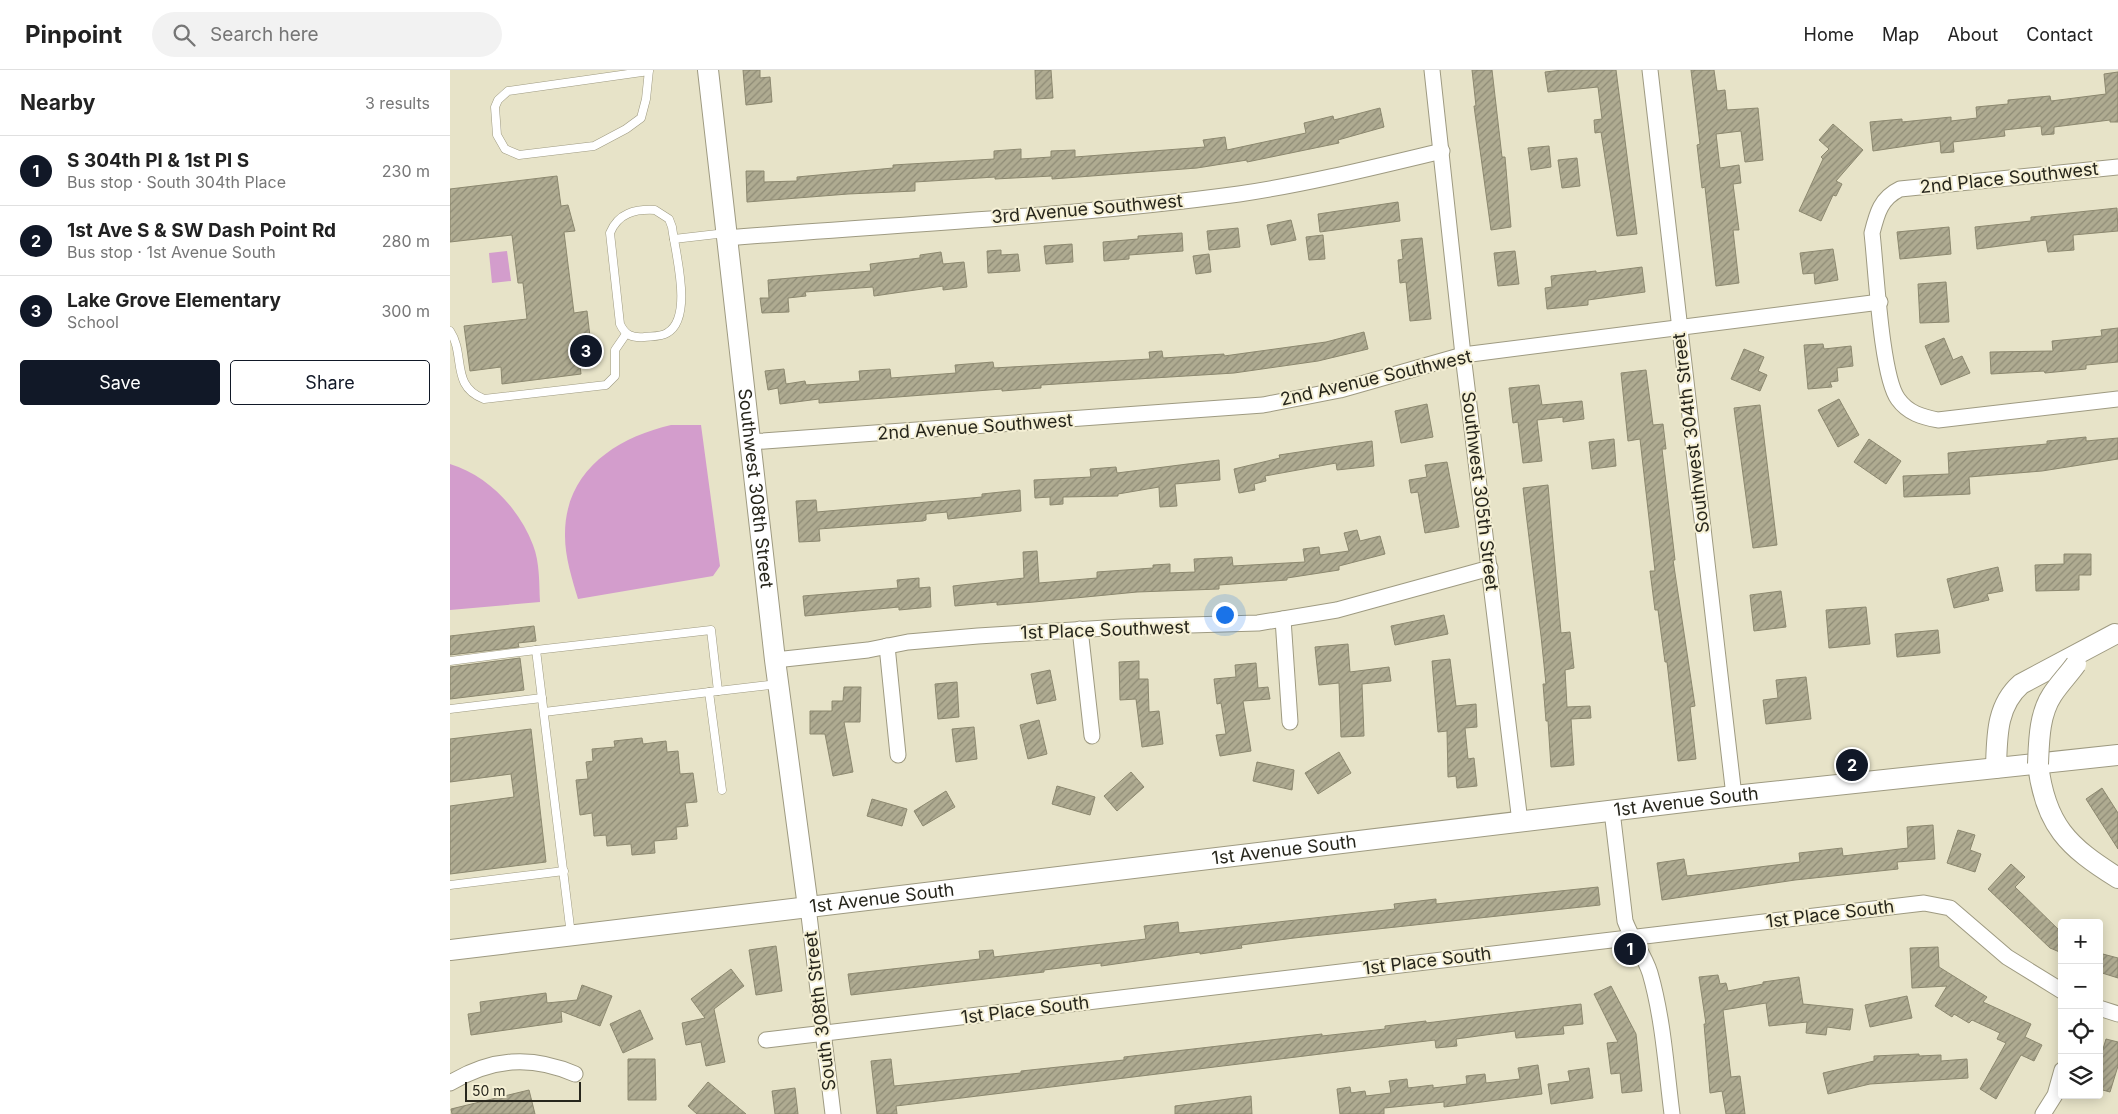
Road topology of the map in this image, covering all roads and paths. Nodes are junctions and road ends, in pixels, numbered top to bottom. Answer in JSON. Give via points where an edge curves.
{"nodes":[{"id":1,"x":649,"y":70,"type":"edge"},
{"id":2,"x":708,"y":70,"type":"edge"},
{"id":3,"x":1432,"y":70,"type":"edge"},
{"id":4,"x":1650,"y":70,"type":"edge"},
{"id":5,"x":1442,"y":151,"type":"junction"},
{"id":6,"x":2118,"y":167,"type":"edge"},
{"id":7,"x":727,"y":236,"type":"junction"},
{"id":8,"x":674,"y":239,"type":"junction"},
{"id":9,"x":1880,"y":302,"type":"junction"},
{"id":10,"x":1678,"y":327,"type":"junction"},
{"id":11,"x":450,"y":331,"type":"edge"},
{"id":12,"x":626,"y":334,"type":"junction"},
{"id":13,"x":1463,"y":355,"type":"junction"},
{"id":14,"x":2118,"y":399,"type":"edge"},
{"id":15,"x":750,"y":442,"type":"junction"},
{"id":16,"x":1490,"y":568,"type":"junction"},
{"id":17,"x":1283,"y":620,"type":"junction"},
{"id":18,"x":1080,"y":629,"type":"junction"},
{"id":19,"x":2116,"y":632,"type":"edge"},
{"id":20,"x":887,"y":646,"type":"junction"},
{"id":21,"x":536,"y":650,"type":"junction"},
{"id":22,"x":450,"y":660,"type":"edge"},
{"id":23,"x":775,"y":660,"type":"junction"},
{"id":24,"x":779,"y":684,"type":"junction"},
{"id":25,"x":718,"y":691,"type":"junction"},
{"id":26,"x":709,"y":692,"type":"junction"},
{"id":27,"x":542,"y":698,"type":"junction"},
{"id":28,"x":450,"y":709,"type":"edge"},
{"id":29,"x":544,"y":712,"type":"junction"},
{"id":30,"x":1290,"y":722,"type":"dead end"},
{"id":31,"x":1092,"y":736,"type":"dead end"},
{"id":32,"x":898,"y":755,"type":"dead end"},
{"id":33,"x":2118,"y":755,"type":"edge"},
{"id":34,"x":1996,"y":768,"type":"junction"},
{"id":35,"x":722,"y":790,"type":"dead end"},
{"id":36,"x":1734,"y":796,"type":"junction"},
{"id":37,"x":1612,"y":811,"type":"junction"},
{"id":38,"x":1520,"y":822,"type":"junction"},
{"id":39,"x":564,"y":871,"type":"junction"},
{"id":40,"x":2118,"y":878,"type":"edge"},
{"id":41,"x":450,"y":885,"type":"edge"},
{"id":42,"x":808,"y":907,"type":"junction"},
{"id":43,"x":572,"y":935,"type":"junction"},
{"id":44,"x":1630,"y":937,"type":"junction"},
{"id":45,"x":450,"y":950,"type":"edge"},
{"id":46,"x":2058,"y":989,"type":"edge"},
{"id":47,"x":2102,"y":1009,"type":"edge"},
{"id":48,"x":2118,"y":1014,"type":"edge"},
{"id":49,"x":824,"y":1034,"type":"junction"},
{"id":50,"x":766,"y":1040,"type":"dead end"},
{"id":51,"x":575,"y":1074,"type":"dead end"},
{"id":52,"x":450,"y":1082,"type":"edge"},
{"id":53,"x":2058,"y":1084,"type":"edge"},
{"id":54,"x":833,"y":1114,"type":"edge"},
{"id":55,"x":1672,"y":1114,"type":"edge"},
{"id":56,"x":2043,"y":1114,"type":"edge"}],
"edges":[{"from":1,"to":1,"type":"lane","via":[[508,91],[495,107],[500,143],[505,150],[518,155],[600,144],[641,118]]},
{"from":2,"to":7,"type":"main road","name":"Southwest 308th Street"},
{"from":3,"to":5,"type":"street","name":"Southwest 305th Street"},
{"from":4,"to":10,"type":"street","name":"Southwest 304th Street"},
{"from":5,"to":7,"type":"street","name":"3rd Avenue Southwest","via":[[1317,180],[1161,203]]},
{"from":5,"to":13,"type":"street","name":"Southwest 305th Street"},
{"from":6,"to":9,"type":"street","name":"2nd Place Southwest","via":[[1900,190],[1890,194],[1876,216],[1872,233]]},
{"from":7,"to":8,"type":"lane"},
{"from":7,"to":15,"type":"main road","name":"Southwest 308th Street"},
{"from":8,"to":12,"type":"lane","via":[[682,305],[677,324],[666,334],[636,338]]},
{"from":8,"to":12,"type":"lane","via":[[669,219],[655,210],[621,216],[613,227],[609,241],[618,314]]},
{"from":9,"to":10,"type":"street","name":"2nd Avenue Southwest"},
{"from":9,"to":14,"type":"street","via":[[1892,388],[1906,408],[1921,417],[1938,420]]},
{"from":10,"to":13,"type":"street","name":"2nd Avenue Southwest"},
{"from":10,"to":36,"type":"street","name":"Southwest 304th Street"},
{"from":11,"to":12,"type":"lane","via":[[464,383],[473,393],[484,398],[606,385],[615,376],[615,350]]},
{"from":13,"to":15,"type":"street","name":"2nd Avenue Southwest","via":[[1340,390],[1262,405]]},
{"from":13,"to":16,"type":"street","name":"Southwest 305th Street"},
{"from":15,"to":23,"type":"main road","name":"Southwest 308th Street"},
{"from":16,"to":17,"type":"street","name":"1st Place Southwest","via":[[1385,598]]},
{"from":16,"to":38,"type":"street","name":"Southwest 305th Street"},
{"from":17,"to":18,"type":"street","name":"1st Place Southwest","via":[[1235,625]]},
{"from":17,"to":30,"type":"street"},
{"from":18,"to":20,"type":"street","name":"1st Place Southwest"},
{"from":18,"to":31,"type":"street"},
{"from":19,"to":34,"type":"main road","via":[[2010,693],[1997,731]]},
{"from":19,"to":40,"type":"main road","bridge":true,"via":[[2076,664],[2052,694],[2045,708],[2038,764],[2049,811],[2058,829],[2071,845]]},
{"from":20,"to":23,"type":"street","name":"1st Place Southwest"},
{"from":20,"to":32,"type":"street"},
{"from":21,"to":22,"type":"lane"},
{"from":21,"to":25,"type":"lane","via":[[711,630]]},
{"from":21,"to":27,"type":"lane"},
{"from":23,"to":24,"type":"main road","name":"Southwest 308th Street"},
{"from":24,"to":25,"type":"lane"},
{"from":24,"to":42,"type":"main road","name":"Southwest 308th Street"},
{"from":25,"to":26,"type":"lane"},
{"from":26,"to":29,"type":"lane"},
{"from":26,"to":35,"type":"lane"},
{"from":27,"to":28,"type":"lane"},
{"from":27,"to":29,"type":"lane"},
{"from":29,"to":39,"type":"lane"},
{"from":33,"to":34,"type":"main road","name":"1st Avenue South"},
{"from":34,"to":36,"type":"main road","name":"1st Avenue South"},
{"from":36,"to":37,"type":"main road","name":"1st Avenue South"},
{"from":37,"to":38,"type":"main road","name":"1st Avenue South"},
{"from":37,"to":44,"type":"street","via":[[1625,921]]},
{"from":38,"to":42,"type":"main road","name":"1st Avenue South"},
{"from":39,"to":41,"type":"lane"},
{"from":39,"to":43,"type":"lane"},
{"from":42,"to":43,"type":"main road","name":"1st Avenue South"},
{"from":42,"to":49,"type":"street","name":"South 308th Street"},
{"from":43,"to":45,"type":"main road","name":"1st Avenue South"},
{"from":44,"to":46,"type":"street","name":"1st Place South","via":[[1924,902],[1950,908],[2007,957]]},
{"from":44,"to":49,"type":"street","name":"1st Place South"},
{"from":44,"to":55,"type":"street","via":[[1650,972]]},
{"from":47,"to":48,"type":"street"},
{"from":49,"to":50,"type":"street","name":"1st Place South"},
{"from":49,"to":54,"type":"street","name":"South 308th Street"},
{"from":51,"to":52,"type":"street","via":[[547,1063],[516,1061],[482,1068]]},
{"from":53,"to":56,"type":"street"}]}
